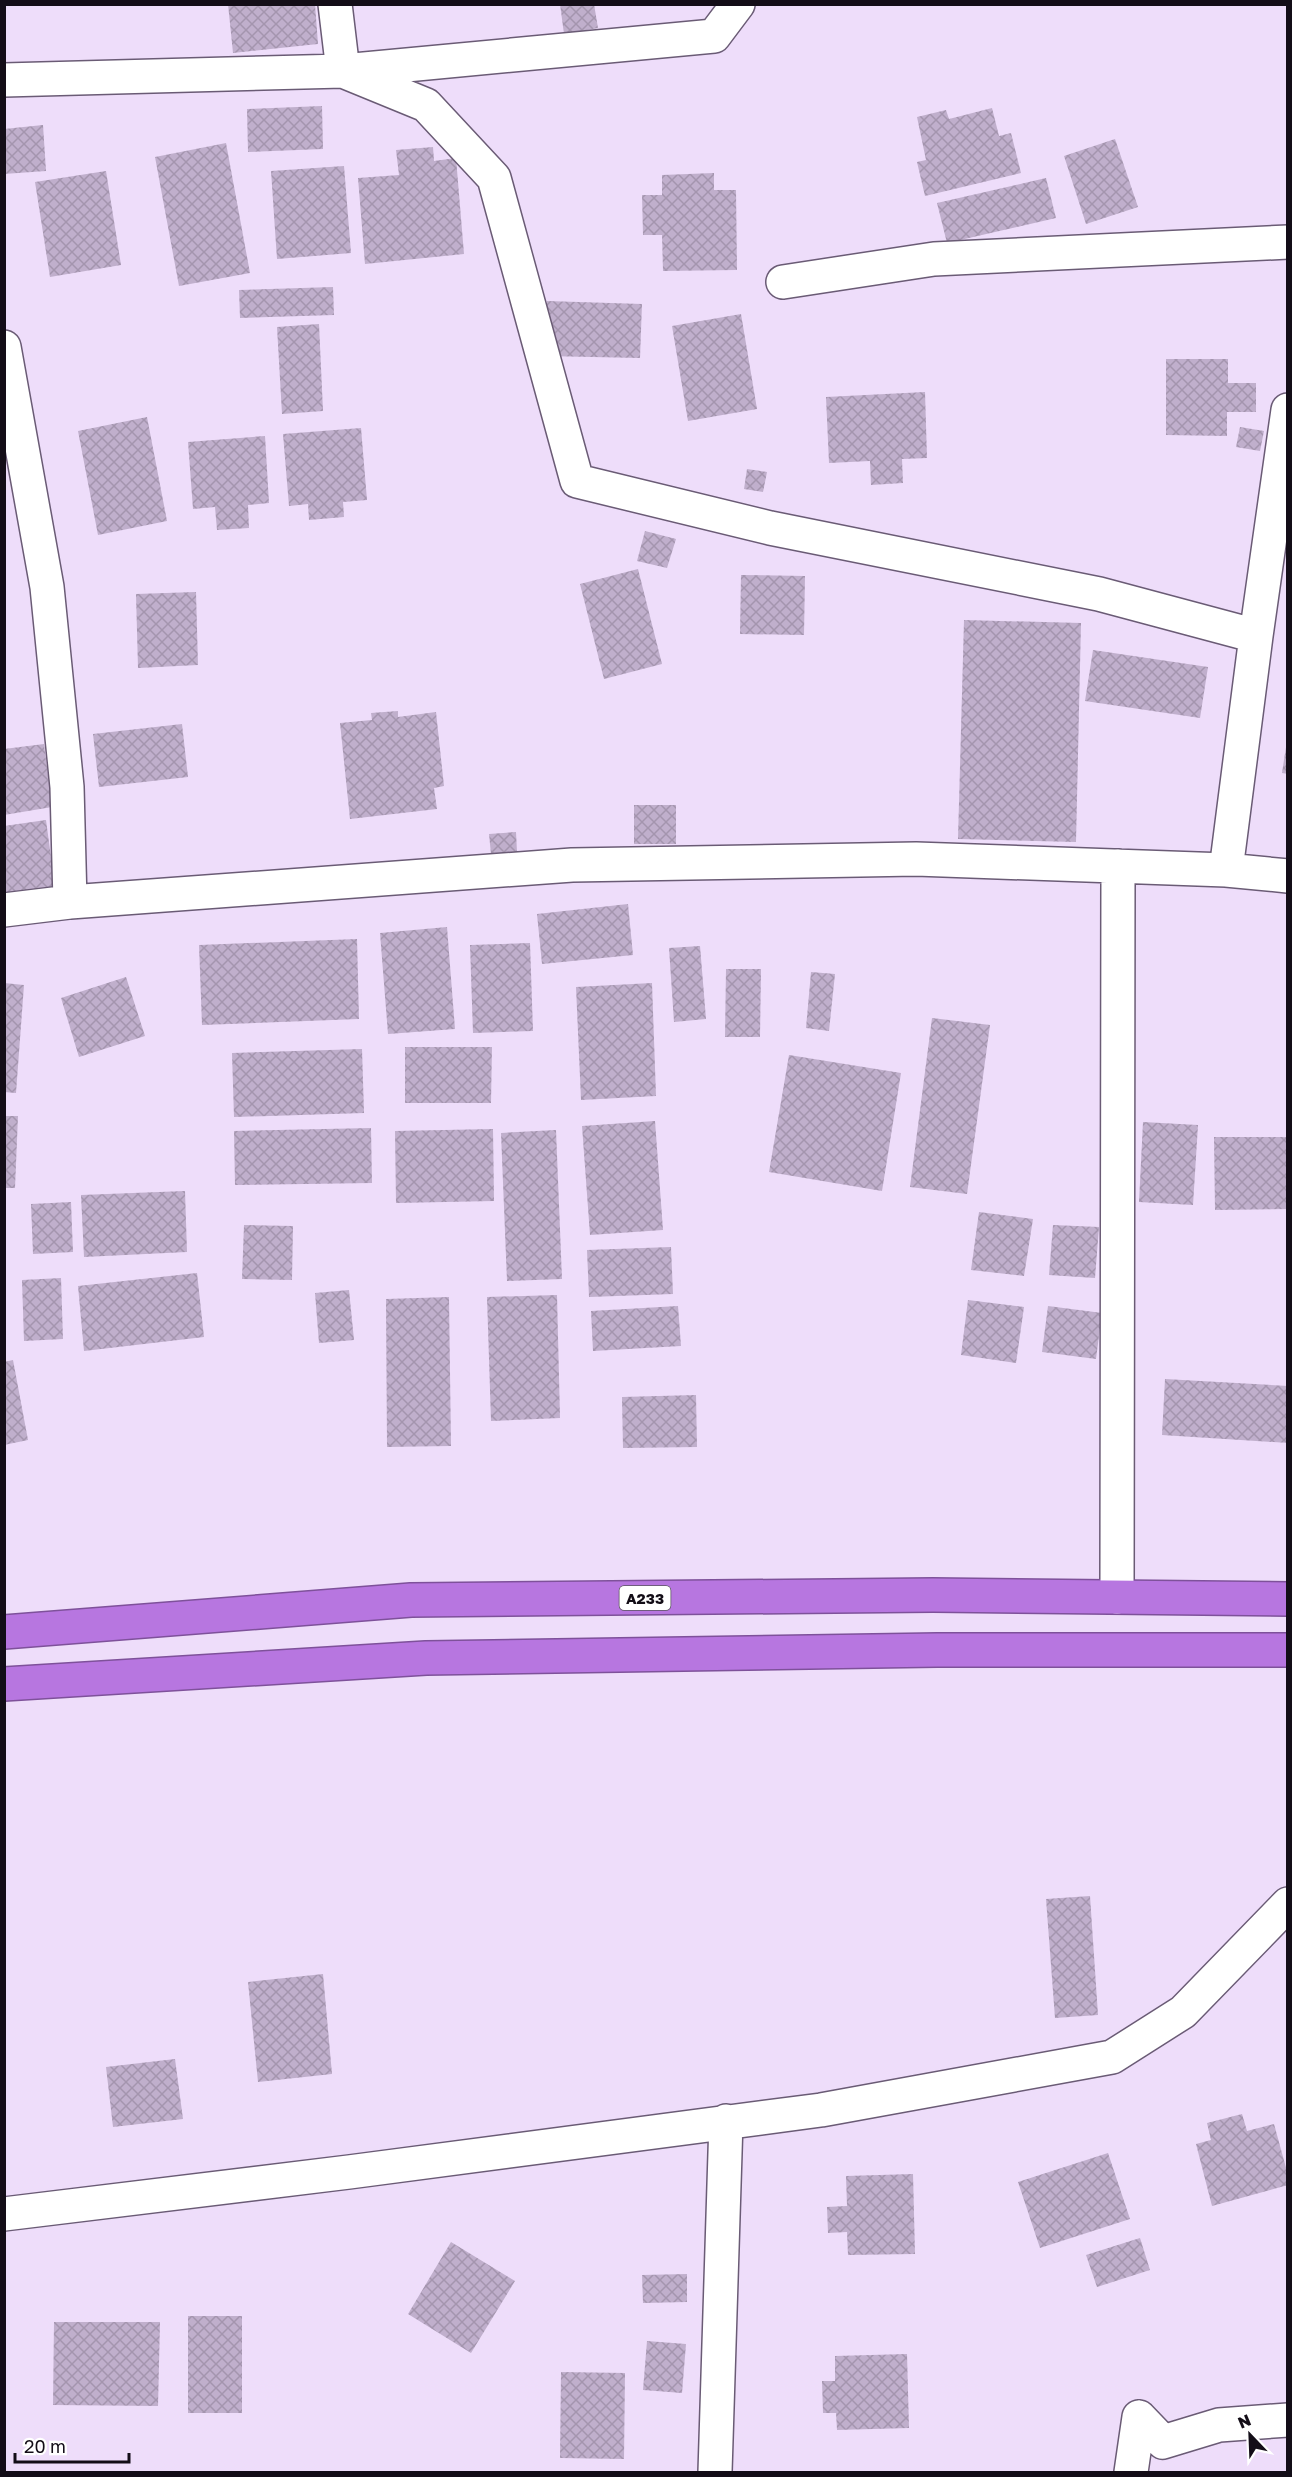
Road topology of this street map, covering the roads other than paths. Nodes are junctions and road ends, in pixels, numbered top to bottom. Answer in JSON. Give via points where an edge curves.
{"nodes":[{"id":1,"x":335,"y":4,"type":"edge"},
{"id":2,"x":738,"y":4,"type":"edge"},
{"id":3,"x":343,"y":71,"type":"junction"},
{"id":4,"x":4,"y":80,"type":"edge"},
{"id":5,"x":1287,"y":242,"type":"edge"},
{"id":6,"x":783,"y":282,"type":"dead end"},
{"id":7,"x":4,"y":347,"type":"edge"},
{"id":8,"x":1287,"y":410,"type":"edge"},
{"id":9,"x":1256,"y":636,"type":"junction"},
{"id":10,"x":1118,"y":866,"type":"junction"},
{"id":11,"x":1226,"y":870,"type":"junction"},
{"id":12,"x":1287,"y":876,"type":"edge"},
{"id":13,"x":70,"y":902,"type":"junction"},
{"id":14,"x":4,"y":910,"type":"edge"},
{"id":15,"x":1117,"y":1597,"type":"junction"},
{"id":16,"x":1287,"y":1599,"type":"edge"},
{"id":17,"x":4,"y":1632,"type":"edge"},
{"id":18,"x":1287,"y":1650,"type":"edge"},
{"id":19,"x":4,"y":1684,"type":"edge"},
{"id":20,"x":1287,"y":1904,"type":"edge"},
{"id":21,"x":726,"y":2121,"type":"junction"},
{"id":22,"x":4,"y":2214,"type":"edge"},
{"id":23,"x":1287,"y":2421,"type":"edge"},
{"id":24,"x":715,"y":2472,"type":"edge"},
{"id":25,"x":1131,"y":2472,"type":"edge"}],
"edges":[{"from":1,"to":3,"type":"street"},
{"from":2,"to":3,"type":"street","via":[[714,36]]},
{"from":3,"to":4,"type":"street"},
{"from":3,"to":9,"type":"street","via":[[426,105],[494,178],[576,481],[770,528],[1099,594]]},
{"from":5,"to":6,"type":"street","via":[[934,258]]},
{"from":7,"to":13,"type":"street","via":[[47,587],[67,786]]},
{"from":8,"to":9,"type":"street"},
{"from":9,"to":11,"type":"street"},
{"from":10,"to":11,"type":"street"},
{"from":10,"to":13,"type":"street","via":[[916,859],[572,865]]},
{"from":10,"to":15,"type":"street"},
{"from":11,"to":12,"type":"street"},
{"from":13,"to":14,"type":"street"},
{"from":15,"to":16,"type":"highway","number":"A233"},
{"from":15,"to":17,"type":"highway","number":"A233","via":[[411,1600]]},
{"from":18,"to":19,"type":"highway","via":[[937,1650],[426,1658]]},
{"from":20,"to":21,"type":"street","via":[[1183,2012],[1112,2057],[821,2110]]},
{"from":21,"to":22,"type":"street"},
{"from":21,"to":24,"type":"street"},
{"from":23,"to":25,"type":"street","via":[[1219,2425],[1164,2442],[1139,2417]]}]}
